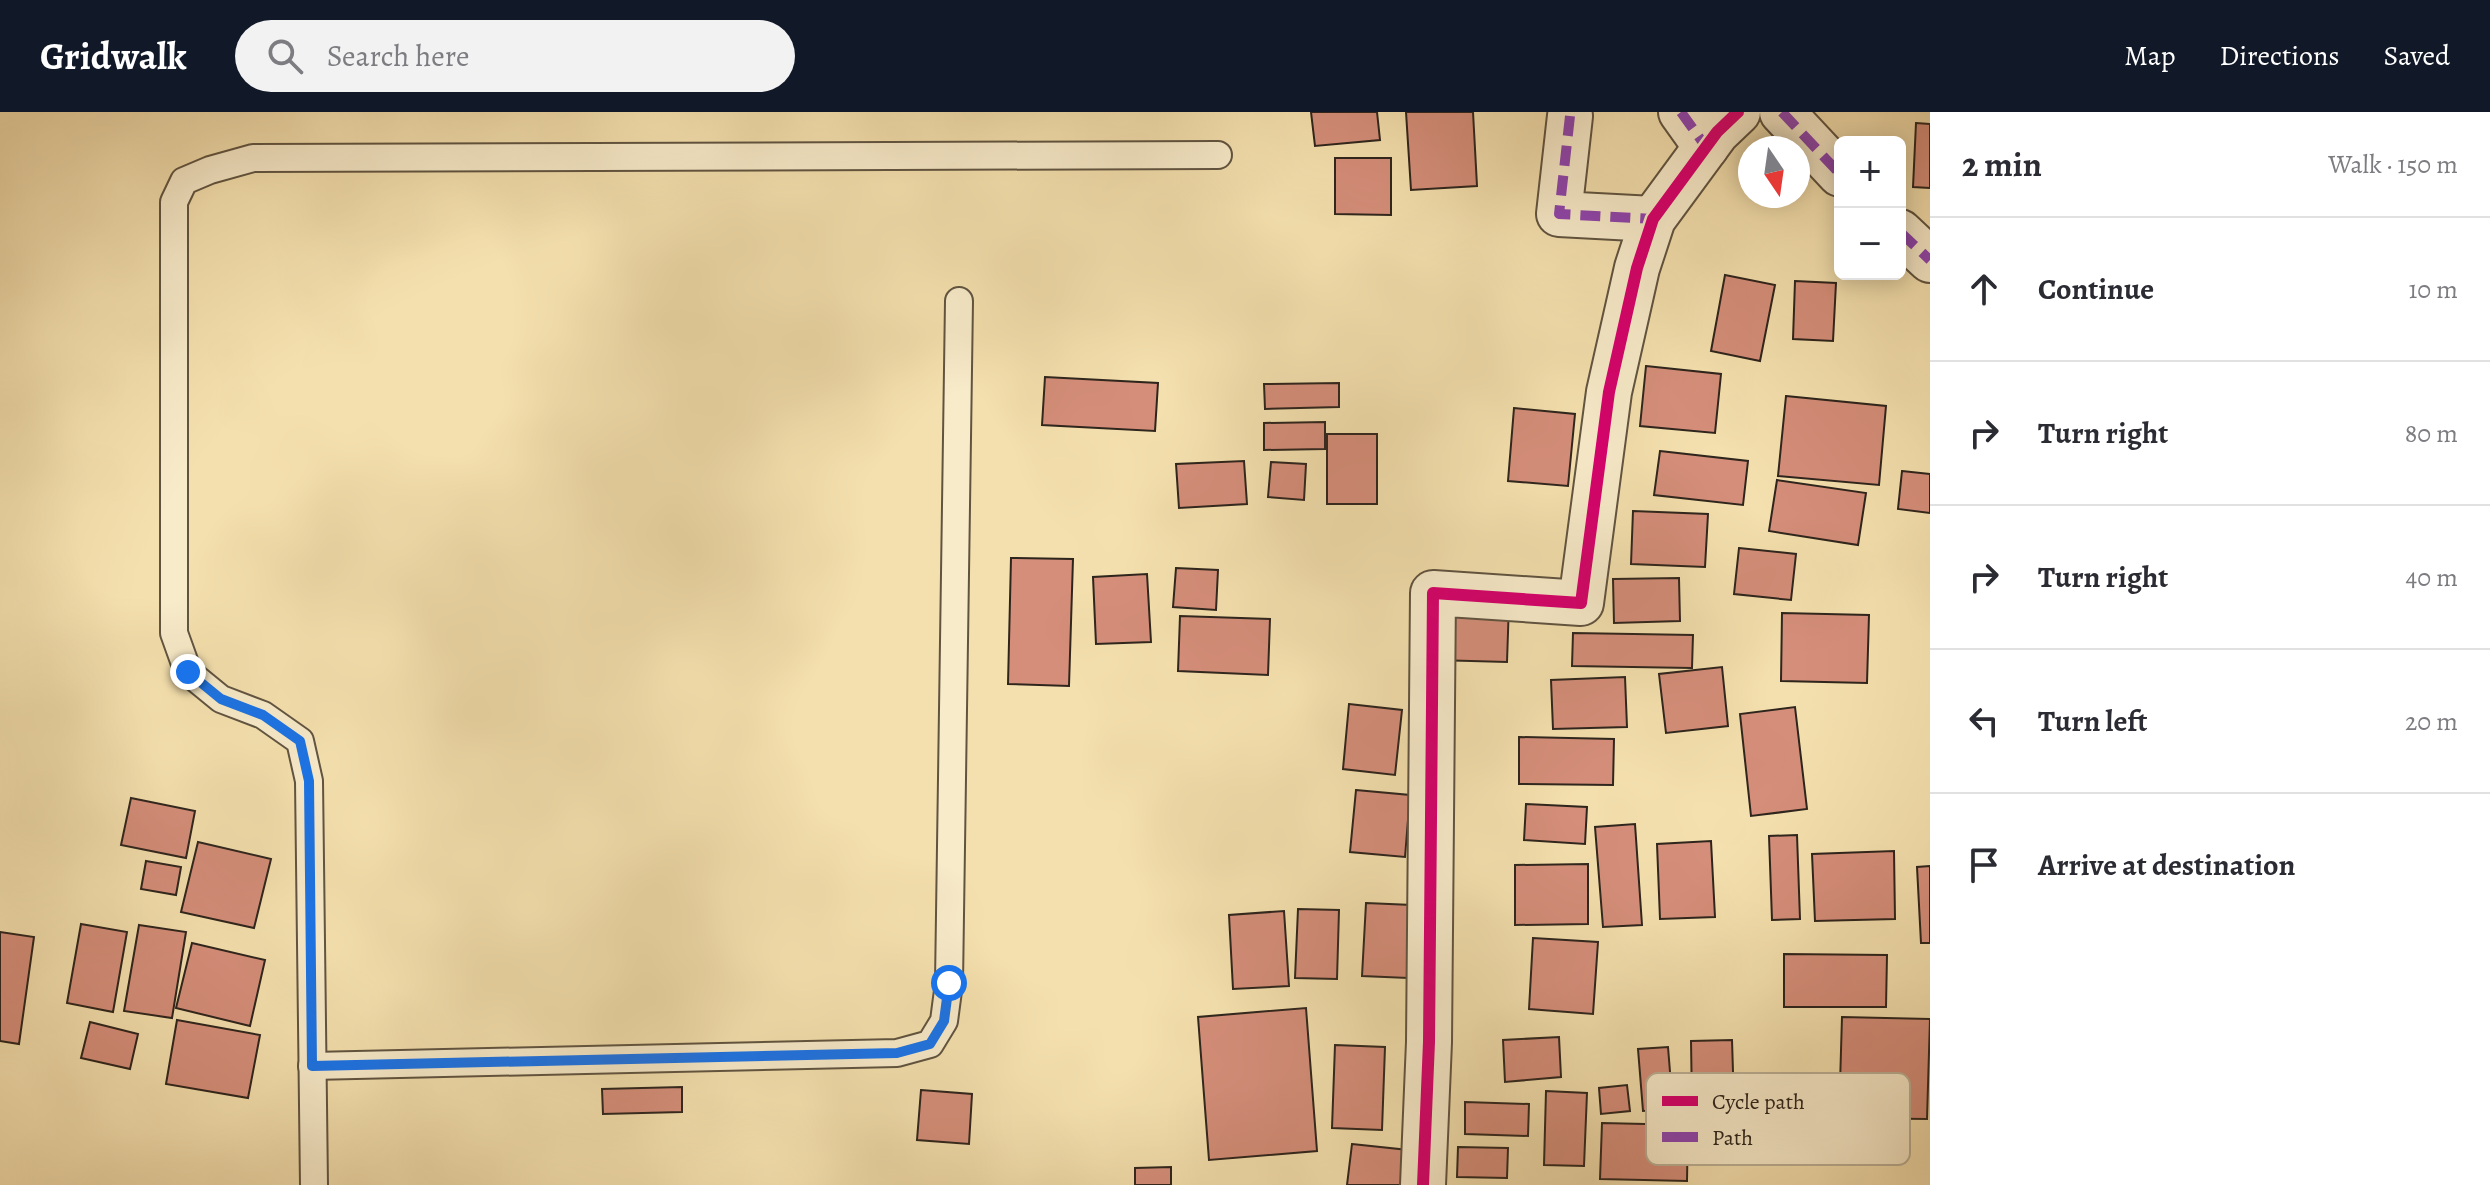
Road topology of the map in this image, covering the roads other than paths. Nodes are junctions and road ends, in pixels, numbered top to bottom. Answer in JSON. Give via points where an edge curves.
{"nodes":[{"id":1,"x":1782,"y":112,"type":"edge"},
{"id":2,"x":1570,"y":116,"type":"dead end"},
{"id":3,"x":1710,"y":126,"type":"edge"},
{"id":4,"x":1218,"y":155,"type":"dead end"},
{"id":5,"x":1834,"y":168,"type":"edge"},
{"id":6,"x":1653,"y":219,"type":"junction"},
{"id":7,"x":1906,"y":238,"type":"edge"},
{"id":8,"x":1930,"y":260,"type":"edge"},
{"id":9,"x":959,"y":301,"type":"dead end"},
{"id":10,"x":312,"y":1066,"type":"junction"},
{"id":11,"x":314,"y":1185,"type":"edge"},
{"id":12,"x":1423,"y":1185,"type":"edge"}],
"edges":[{"from":1,"to":5,"type":"street"},
{"from":2,"to":6,"type":"street","via":[[1559,214]]},
{"from":3,"to":6,"type":"street"},
{"from":4,"to":10,"type":"lane","via":[[253,158],[184,181],[174,202],[174,633],[188,672],[221,699],[263,715],[300,741],[309,781]]},
{"from":6,"to":12,"type":"street","via":[[1609,392],[1581,603],[1433,593]]},
{"from":7,"to":8,"type":"street"},
{"from":9,"to":10,"type":"lane","via":[[949,983],[944,1021],[930,1044],[897,1053]]},
{"from":10,"to":11,"type":"lane"}]}
